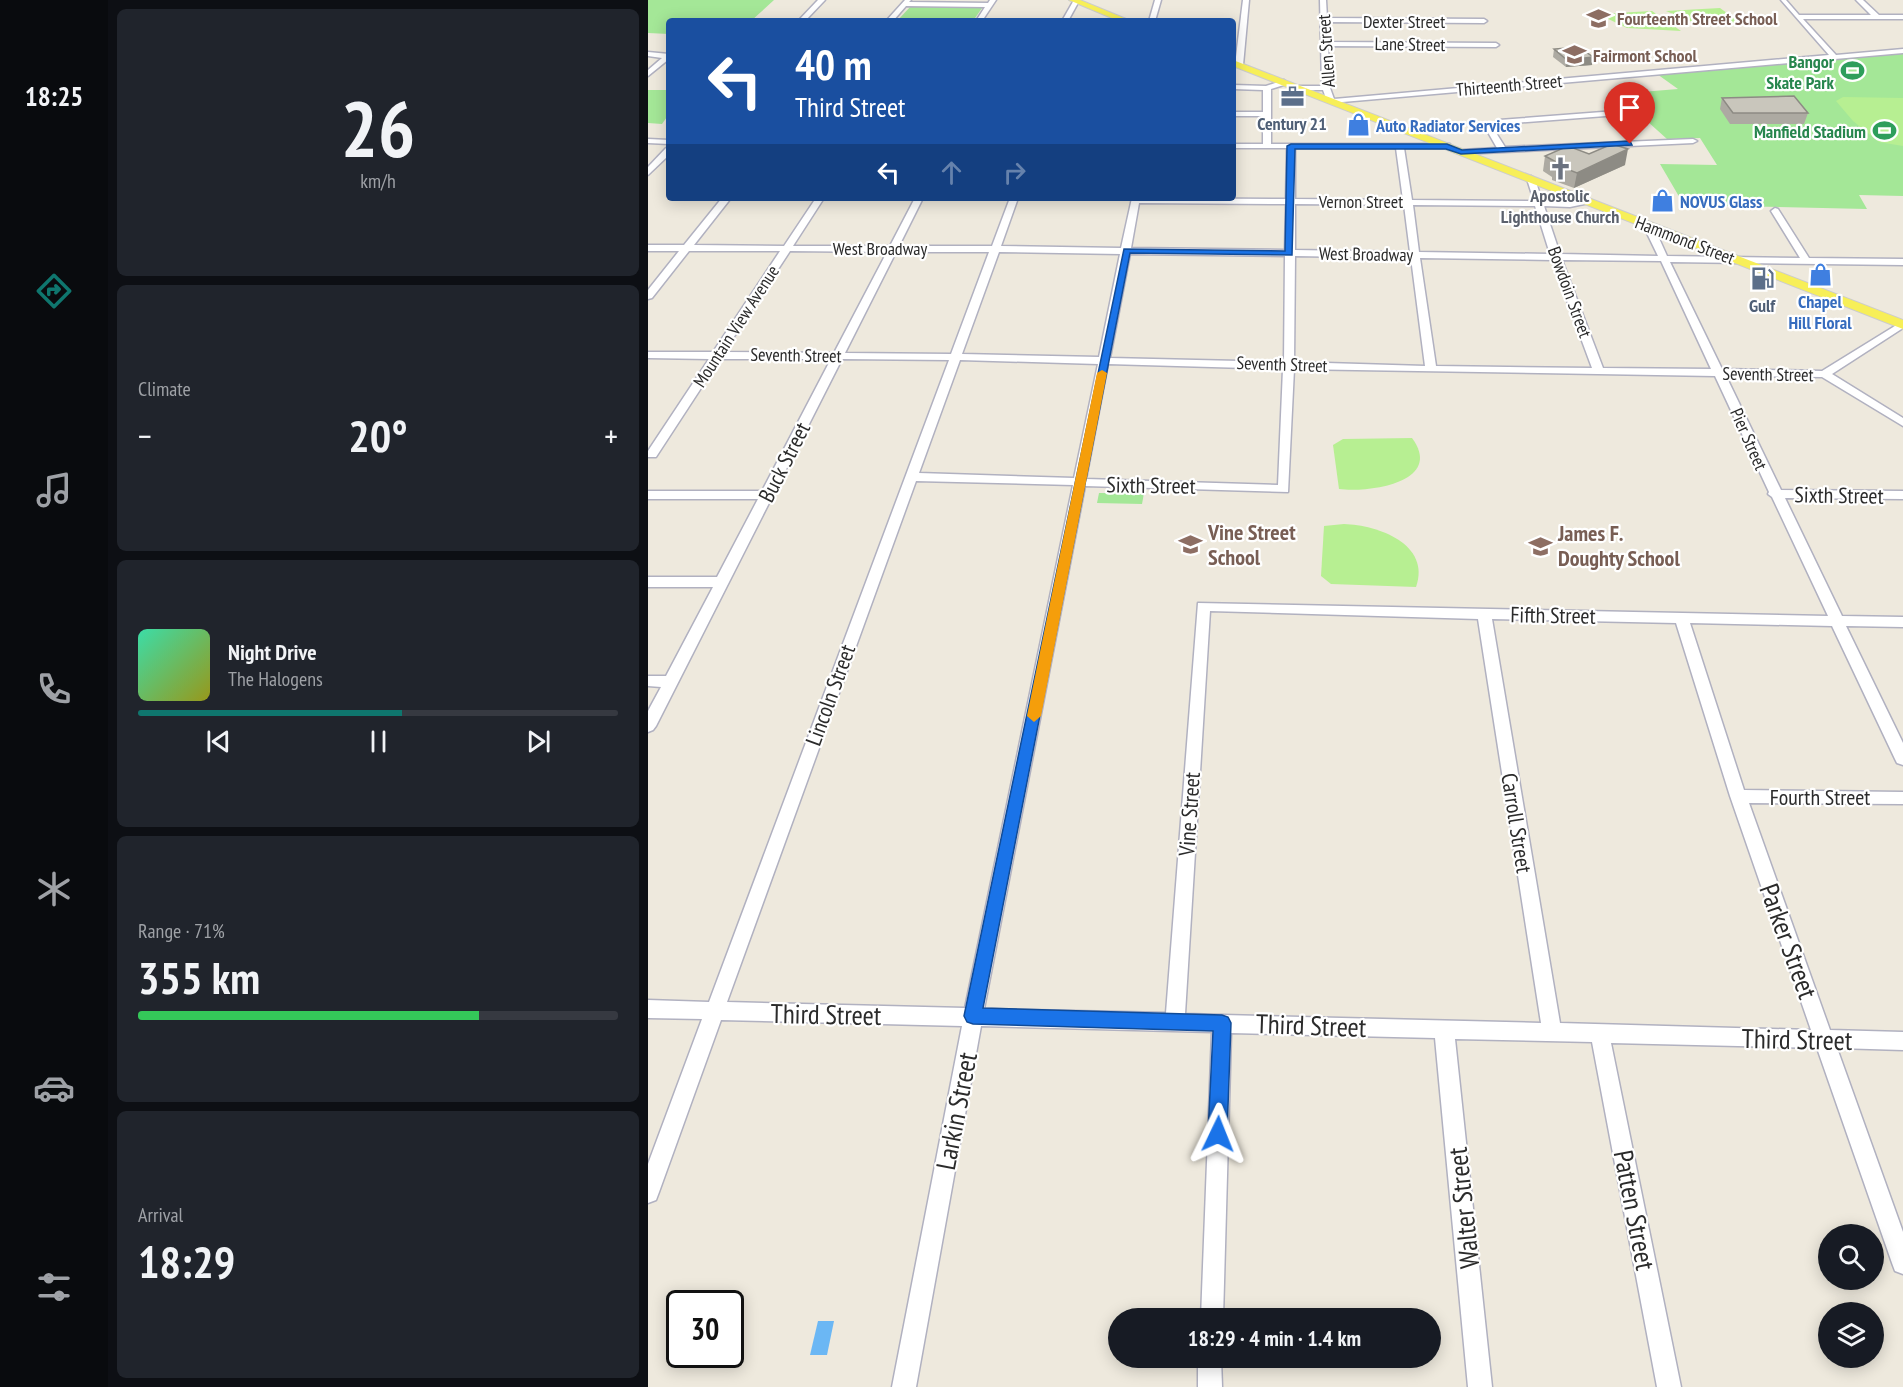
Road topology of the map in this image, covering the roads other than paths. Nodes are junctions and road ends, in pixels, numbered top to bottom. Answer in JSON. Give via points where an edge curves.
{"nodes":[{"id":1,"x":822,"y":0,"type":"edge"},
{"id":2,"x":1158,"y":0,"type":"edge"},
{"id":3,"x":1246,"y":0,"type":"edge"},
{"id":4,"x":1323,"y":0,"type":"edge"},
{"id":5,"x":1859,"y":0,"type":"edge"},
{"id":6,"x":1075,"y":1,"type":"edge"},
{"id":7,"x":1783,"y":1,"type":"edge"},
{"id":8,"x":906,"y":2,"type":"edge"},
{"id":9,"x":991,"y":2,"type":"edge"},
{"id":10,"x":1797,"y":17,"type":"junction"},
{"id":11,"x":1877,"y":17,"type":"junction"},
{"id":12,"x":1903,"y":17,"type":"edge"},
{"id":13,"x":804,"y":18,"type":"edge"},
{"id":14,"x":892,"y":18,"type":"edge"},
{"id":15,"x":981,"y":18,"type":"edge"},
{"id":16,"x":1066,"y":18,"type":"edge"},
{"id":17,"x":1119,"y":18,"type":"edge"},
{"id":18,"x":1153,"y":18,"type":"edge"},
{"id":19,"x":1323,"y":20,"type":"junction"},
{"id":20,"x":1484,"y":21,"type":"dead end"},
{"id":21,"x":1324,"y":44,"type":"junction"},
{"id":22,"x":1496,"y":45,"type":"dead end"},
{"id":23,"x":1903,"y":51,"type":"edge"},
{"id":24,"x":648,"y":54,"type":"edge"},
{"id":25,"x":1833,"y":56,"type":"junction"},
{"id":26,"x":666,"y":57,"type":"edge"},
{"id":27,"x":666,"y":59,"type":"edge"},
{"id":28,"x":1236,"y":64,"type":"edge"},
{"id":29,"x":648,"y":74,"type":"edge"},
{"id":30,"x":1284,"y":82,"type":"junction"},
{"id":31,"x":1236,"y":87,"type":"edge"},
{"id":32,"x":1267,"y":88,"type":"junction"},
{"id":33,"x":1298,"y":88,"type":"junction"},
{"id":34,"x":1326,"y":88,"type":"junction"},
{"id":35,"x":1331,"y":101,"type":"junction"},
{"id":36,"x":1642,"y":111,"type":"dead end"},
{"id":37,"x":1236,"y":114,"type":"edge"},
{"id":38,"x":1265,"y":114,"type":"junction"},
{"id":39,"x":648,"y":141,"type":"edge"},
{"id":40,"x":1693,"y":141,"type":"dead end"},
{"id":41,"x":666,"y":142,"type":"edge"},
{"id":42,"x":1236,"y":146,"type":"edge"},
{"id":43,"x":1267,"y":146,"type":"junction"},
{"id":44,"x":1291,"y":146,"type":"junction"},
{"id":45,"x":1447,"y":146,"type":"junction"},
{"id":46,"x":1401,"y":147,"type":"junction"},
{"id":47,"x":1502,"y":149,"type":"junction"},
{"id":48,"x":1461,"y":152,"type":"junction"},
{"id":49,"x":666,"y":153,"type":"edge"},
{"id":50,"x":648,"y":172,"type":"edge"},
{"id":51,"x":1531,"y":179,"type":"junction"},
{"id":52,"x":1236,"y":200,"type":"edge"},
{"id":53,"x":725,"y":201,"type":"edge"},
{"id":54,"x":818,"y":201,"type":"edge"},
{"id":55,"x":918,"y":201,"type":"edge"},
{"id":56,"x":1013,"y":201,"type":"edge"},
{"id":57,"x":1136,"y":201,"type":"edge"},
{"id":58,"x":1291,"y":201,"type":"junction"},
{"id":59,"x":1586,"y":201,"type":"junction"},
{"id":60,"x":1409,"y":202,"type":"junction"},
{"id":61,"x":1538,"y":203,"type":"junction"},
{"id":62,"x":1775,"y":211,"type":"dead end"},
{"id":63,"x":1648,"y":225,"type":"junction"},
{"id":64,"x":687,"y":247,"type":"junction"},
{"id":65,"x":788,"y":247,"type":"junction"},
{"id":66,"x":648,"y":248,"type":"edge"},
{"id":67,"x":894,"y":248,"type":"junction"},
{"id":68,"x":995,"y":249,"type":"junction"},
{"id":69,"x":1127,"y":251,"type":"junction"},
{"id":70,"x":1289,"y":253,"type":"junction"},
{"id":71,"x":1415,"y":255,"type":"junction"},
{"id":72,"x":1556,"y":257,"type":"junction"},
{"id":73,"x":1664,"y":258,"type":"junction"},
{"id":74,"x":1734,"y":259,"type":"junction"},
{"id":75,"x":1806,"y":260,"type":"junction"},
{"id":76,"x":1903,"y":262,"type":"edge"},
{"id":77,"x":648,"y":296,"type":"edge"},
{"id":78,"x":1902,"y":325,"type":"edge"},
{"id":79,"x":717,"y":354,"type":"junction"},
{"id":80,"x":648,"y":356,"type":"edge"},
{"id":81,"x":839,"y":356,"type":"junction"},
{"id":82,"x":954,"y":357,"type":"junction"},
{"id":83,"x":1105,"y":360,"type":"junction"},
{"id":84,"x":1289,"y":364,"type":"junction"},
{"id":85,"x":1431,"y":369,"type":"junction"},
{"id":86,"x":1599,"y":370,"type":"junction"},
{"id":87,"x":1719,"y":373,"type":"junction"},
{"id":88,"x":1824,"y":374,"type":"junction"},
{"id":89,"x":1903,"y":423,"type":"edge"},
{"id":90,"x":652,"y":454,"type":"dead end"},
{"id":91,"x":910,"y":477,"type":"junction"},
{"id":92,"x":1080,"y":482,"type":"junction"},
{"id":93,"x":1774,"y":494,"type":"junction"},
{"id":94,"x":648,"y":495,"type":"edge"},
{"id":95,"x":767,"y":495,"type":"junction"},
{"id":96,"x":1903,"y":495,"type":"edge"},
{"id":97,"x":648,"y":582,"type":"edge"},
{"id":98,"x":722,"y":582,"type":"junction"},
{"id":99,"x":1203,"y":606,"type":"joint"},
{"id":100,"x":1484,"y":614,"type":"junction"},
{"id":101,"x":1682,"y":617,"type":"junction"},
{"id":102,"x":1836,"y":620,"type":"junction"},
{"id":103,"x":1903,"y":622,"type":"edge"},
{"id":104,"x":648,"y":681,"type":"edge"},
{"id":105,"x":671,"y":682,"type":"junction"},
{"id":106,"x":648,"y":726,"type":"edge"},
{"id":107,"x":1903,"y":759,"type":"edge"},
{"id":108,"x":1738,"y":796,"type":"junction"},
{"id":109,"x":1903,"y":798,"type":"edge"},
{"id":110,"x":648,"y":1009,"type":"edge"},
{"id":111,"x":715,"y":1012,"type":"junction"},
{"id":112,"x":973,"y":1016,"type":"junction"},
{"id":113,"x":1175,"y":1022,"type":"junction"},
{"id":114,"x":1222,"y":1023,"type":"junction"},
{"id":115,"x":1444,"y":1029,"type":"junction"},
{"id":116,"x":1552,"y":1032,"type":"junction"},
{"id":117,"x":1600,"y":1034,"type":"junction"},
{"id":118,"x":1824,"y":1040,"type":"junction"},
{"id":119,"x":1903,"y":1041,"type":"edge"},
{"id":120,"x":648,"y":1192,"type":"edge"},
{"id":121,"x":1903,"y":1263,"type":"edge"},
{"id":122,"x":1212,"y":1308,"type":"edge"},
{"id":123,"x":1210,"y":1368,"type":"edge"},
{"id":124,"x":904,"y":1387,"type":"edge"},
{"id":125,"x":1210,"y":1387,"type":"edge"},
{"id":126,"x":1480,"y":1387,"type":"edge"},
{"id":127,"x":1670,"y":1387,"type":"edge"}],
"edges":[{"from":1,"to":13,"type":"street"},
{"from":2,"to":18,"type":"street"},
{"from":3,"to":28,"type":"street"},
{"from":4,"to":19,"type":"street","name":"Allen Street"},
{"from":5,"to":11,"type":"street"},
{"from":6,"to":16,"type":"street"},
{"from":6,"to":17,"type":"main road"},
{"from":7,"to":10,"type":"street"},
{"from":8,"to":9,"type":"street"},
{"from":8,"to":14,"type":"street"},
{"from":9,"to":15,"type":"street"},
{"from":10,"to":11,"type":"street"},
{"from":10,"to":25,"type":"street"},
{"from":11,"to":12,"type":"street"},
{"from":19,"to":20,"type":"street","name":"Dexter Street"},
{"from":19,"to":21,"type":"street","name":"Allen Street"},
{"from":21,"to":22,"type":"street","name":"Lane Street"},
{"from":21,"to":34,"type":"street","name":"Allen Street"},
{"from":23,"to":25,"type":"street","name":"Thirteenth Street"},
{"from":24,"to":26,"type":"street"},
{"from":25,"to":35,"type":"street","name":"Thirteenth Street"},
{"from":27,"to":29,"type":"street"},
{"from":28,"to":30,"type":"main road","name":"Hammond Street"},
{"from":30,"to":32,"type":"street"},
{"from":30,"to":33,"type":"main road","name":"Hammond Street"},
{"from":31,"to":32,"type":"street"},
{"from":32,"to":38,"type":"street"},
{"from":33,"to":34,"type":"street"},
{"from":33,"to":35,"type":"main road","name":"Hammond Street"},
{"from":34,"to":35,"type":"street","name":"Allen Street"},
{"from":35,"to":45,"type":"main road","name":"Hammond Street"},
{"from":36,"to":47,"type":"street","via":[[1488,126]]},
{"from":37,"to":38,"type":"street"},
{"from":38,"to":43,"type":"street"},
{"from":39,"to":41,"type":"street"},
{"from":40,"to":47,"type":"street"},
{"from":42,"to":43,"type":"street"},
{"from":43,"to":44,"type":"street"},
{"from":44,"to":46,"type":"street"},
{"from":44,"to":58,"type":"street"},
{"from":45,"to":46,"type":"street"},
{"from":45,"to":48,"type":"main road","name":"Hammond Street"},
{"from":46,"to":60,"type":"street"},
{"from":47,"to":48,"type":"street"},
{"from":48,"to":51,"type":"main road","name":"Hammond Street"},
{"from":49,"to":50,"type":"street"},
{"from":51,"to":59,"type":"main road","name":"Hammond Street"},
{"from":51,"to":61,"type":"street","name":"Bowdoin Street"},
{"from":52,"to":58,"type":"street","name":"Vernon Street"},
{"from":53,"to":64,"type":"street"},
{"from":54,"to":65,"type":"street","name":"Mountain View Avenue"},
{"from":55,"to":67,"type":"street","name":"Buck Street"},
{"from":56,"to":68,"type":"street","name":"Lincoln Street"},
{"from":57,"to":69,"type":"street","name":"Larkin Street"},
{"from":58,"to":60,"type":"street","name":"Vernon Street"},
{"from":58,"to":70,"type":"street"},
{"from":59,"to":61,"type":"street","name":"Vernon Street"},
{"from":59,"to":63,"type":"main road","name":"Hammond Street"},
{"from":60,"to":61,"type":"street","name":"Vernon Street"},
{"from":60,"to":71,"type":"street"},
{"from":61,"to":72,"type":"street","name":"Bowdoin Street"},
{"from":62,"to":75,"type":"street"},
{"from":63,"to":73,"type":"street","name":"Pier Street"},
{"from":63,"to":74,"type":"main road","name":"Hammond Street"},
{"from":64,"to":65,"type":"street","name":"West Broadway"},
{"from":64,"to":66,"type":"street","name":"West Broadway"},
{"from":64,"to":77,"type":"street"},
{"from":65,"to":67,"type":"street","name":"West Broadway"},
{"from":65,"to":79,"type":"street","name":"Mountain View Avenue"},
{"from":67,"to":68,"type":"street","name":"West Broadway"},
{"from":67,"to":81,"type":"street","name":"Buck Street"},
{"from":68,"to":69,"type":"street","name":"West Broadway"},
{"from":68,"to":82,"type":"street","name":"Lincoln Street"},
{"from":69,"to":70,"type":"street","name":"West Broadway"},
{"from":69,"to":83,"type":"street","name":"Larkin Street"},
{"from":70,"to":71,"type":"street","name":"West Broadway"},
{"from":70,"to":84,"type":"street"},
{"from":71,"to":72,"type":"street","name":"West Broadway"},
{"from":71,"to":85,"type":"street"},
{"from":72,"to":73,"type":"street","name":"West Broadway"},
{"from":72,"to":86,"type":"street","name":"Bowdoin Street"},
{"from":73,"to":74,"type":"street","name":"West Broadway"},
{"from":73,"to":87,"type":"street","name":"Pier Street"},
{"from":74,"to":75,"type":"street","name":"West Broadway"},
{"from":74,"to":78,"type":"main road","name":"Hammond Street"},
{"from":75,"to":76,"type":"street","name":"West Broadway"},
{"from":78,"to":88,"type":"street","name":"Seventh Street"},
{"from":79,"to":80,"type":"street","name":"Seventh Street"},
{"from":79,"to":81,"type":"street","name":"Seventh Street"},
{"from":79,"to":90,"type":"street","name":"Mountain View Avenue"},
{"from":81,"to":82,"type":"street","name":"Seventh Street"},
{"from":81,"to":95,"type":"street","name":"Buck Street"},
{"from":82,"to":83,"type":"street","name":"Seventh Street"},
{"from":82,"to":91,"type":"street","name":"Lincoln Street"},
{"from":83,"to":84,"type":"street","name":"Seventh Street"},
{"from":83,"to":92,"type":"street","name":"Larkin Street"},
{"from":84,"to":85,"type":"street","name":"Seventh Street"},
{"from":84,"to":92,"type":"street","name":"Sixth Street","via":[[1284,489]]},
{"from":85,"to":86,"type":"street","name":"Seventh Street"},
{"from":86,"to":87,"type":"street","name":"Seventh Street"},
{"from":87,"to":88,"type":"street","name":"Seventh Street"},
{"from":87,"to":93,"type":"street","name":"Pier Street"},
{"from":88,"to":89,"type":"street"},
{"from":91,"to":92,"type":"street","name":"Sixth Street"},
{"from":91,"to":111,"type":"street","name":"Lincoln Street"},
{"from":92,"to":112,"type":"street","name":"Larkin Street"},
{"from":93,"to":96,"type":"street","name":"Sixth Street"},
{"from":93,"to":102,"type":"street","name":"Pier Street"},
{"from":94,"to":95,"type":"street"},
{"from":95,"to":98,"type":"street","name":"Buck Street"},
{"from":97,"to":98,"type":"street"},
{"from":98,"to":105,"type":"street","name":"Buck Street"},
{"from":99,"to":100,"type":"street","name":"Fifth Street"},
{"from":99,"to":113,"type":"street","name":"Vine Street"},
{"from":100,"to":101,"type":"street","name":"Fifth Street"},
{"from":100,"to":116,"type":"street","name":"Carroll Street"},
{"from":101,"to":102,"type":"street","name":"Fifth Street"},
{"from":101,"to":108,"type":"street","name":"Parker Street"},
{"from":102,"to":103,"type":"street","name":"Fifth Street"},
{"from":102,"to":107,"type":"street","name":"Pier Street"},
{"from":104,"to":105,"type":"street"},
{"from":105,"to":106,"type":"street","name":"Buck Street"},
{"from":108,"to":109,"type":"street","name":"Fourth Street"},
{"from":108,"to":118,"type":"street","name":"Parker Street"},
{"from":110,"to":111,"type":"street","name":"Third Street"},
{"from":111,"to":112,"type":"street","name":"Third Street"},
{"from":111,"to":120,"type":"street","name":"Lincoln Street"},
{"from":112,"to":113,"type":"street","name":"Third Street"},
{"from":112,"to":124,"type":"street","name":"Larkin Street"},
{"from":113,"to":114,"type":"street","name":"Third Street"},
{"from":114,"to":115,"type":"street","name":"Third Street"},
{"from":114,"to":122,"type":"street"},
{"from":115,"to":116,"type":"street","name":"Third Street"},
{"from":115,"to":126,"type":"street","name":"Walter Street"},
{"from":116,"to":117,"type":"street","name":"Third Street"},
{"from":117,"to":118,"type":"street","name":"Third Street"},
{"from":117,"to":127,"type":"street","name":"Patten Street"},
{"from":118,"to":119,"type":"street","name":"Third Street"},
{"from":118,"to":121,"type":"street","name":"Parker Street"},
{"from":123,"to":125,"type":"street"}]}
